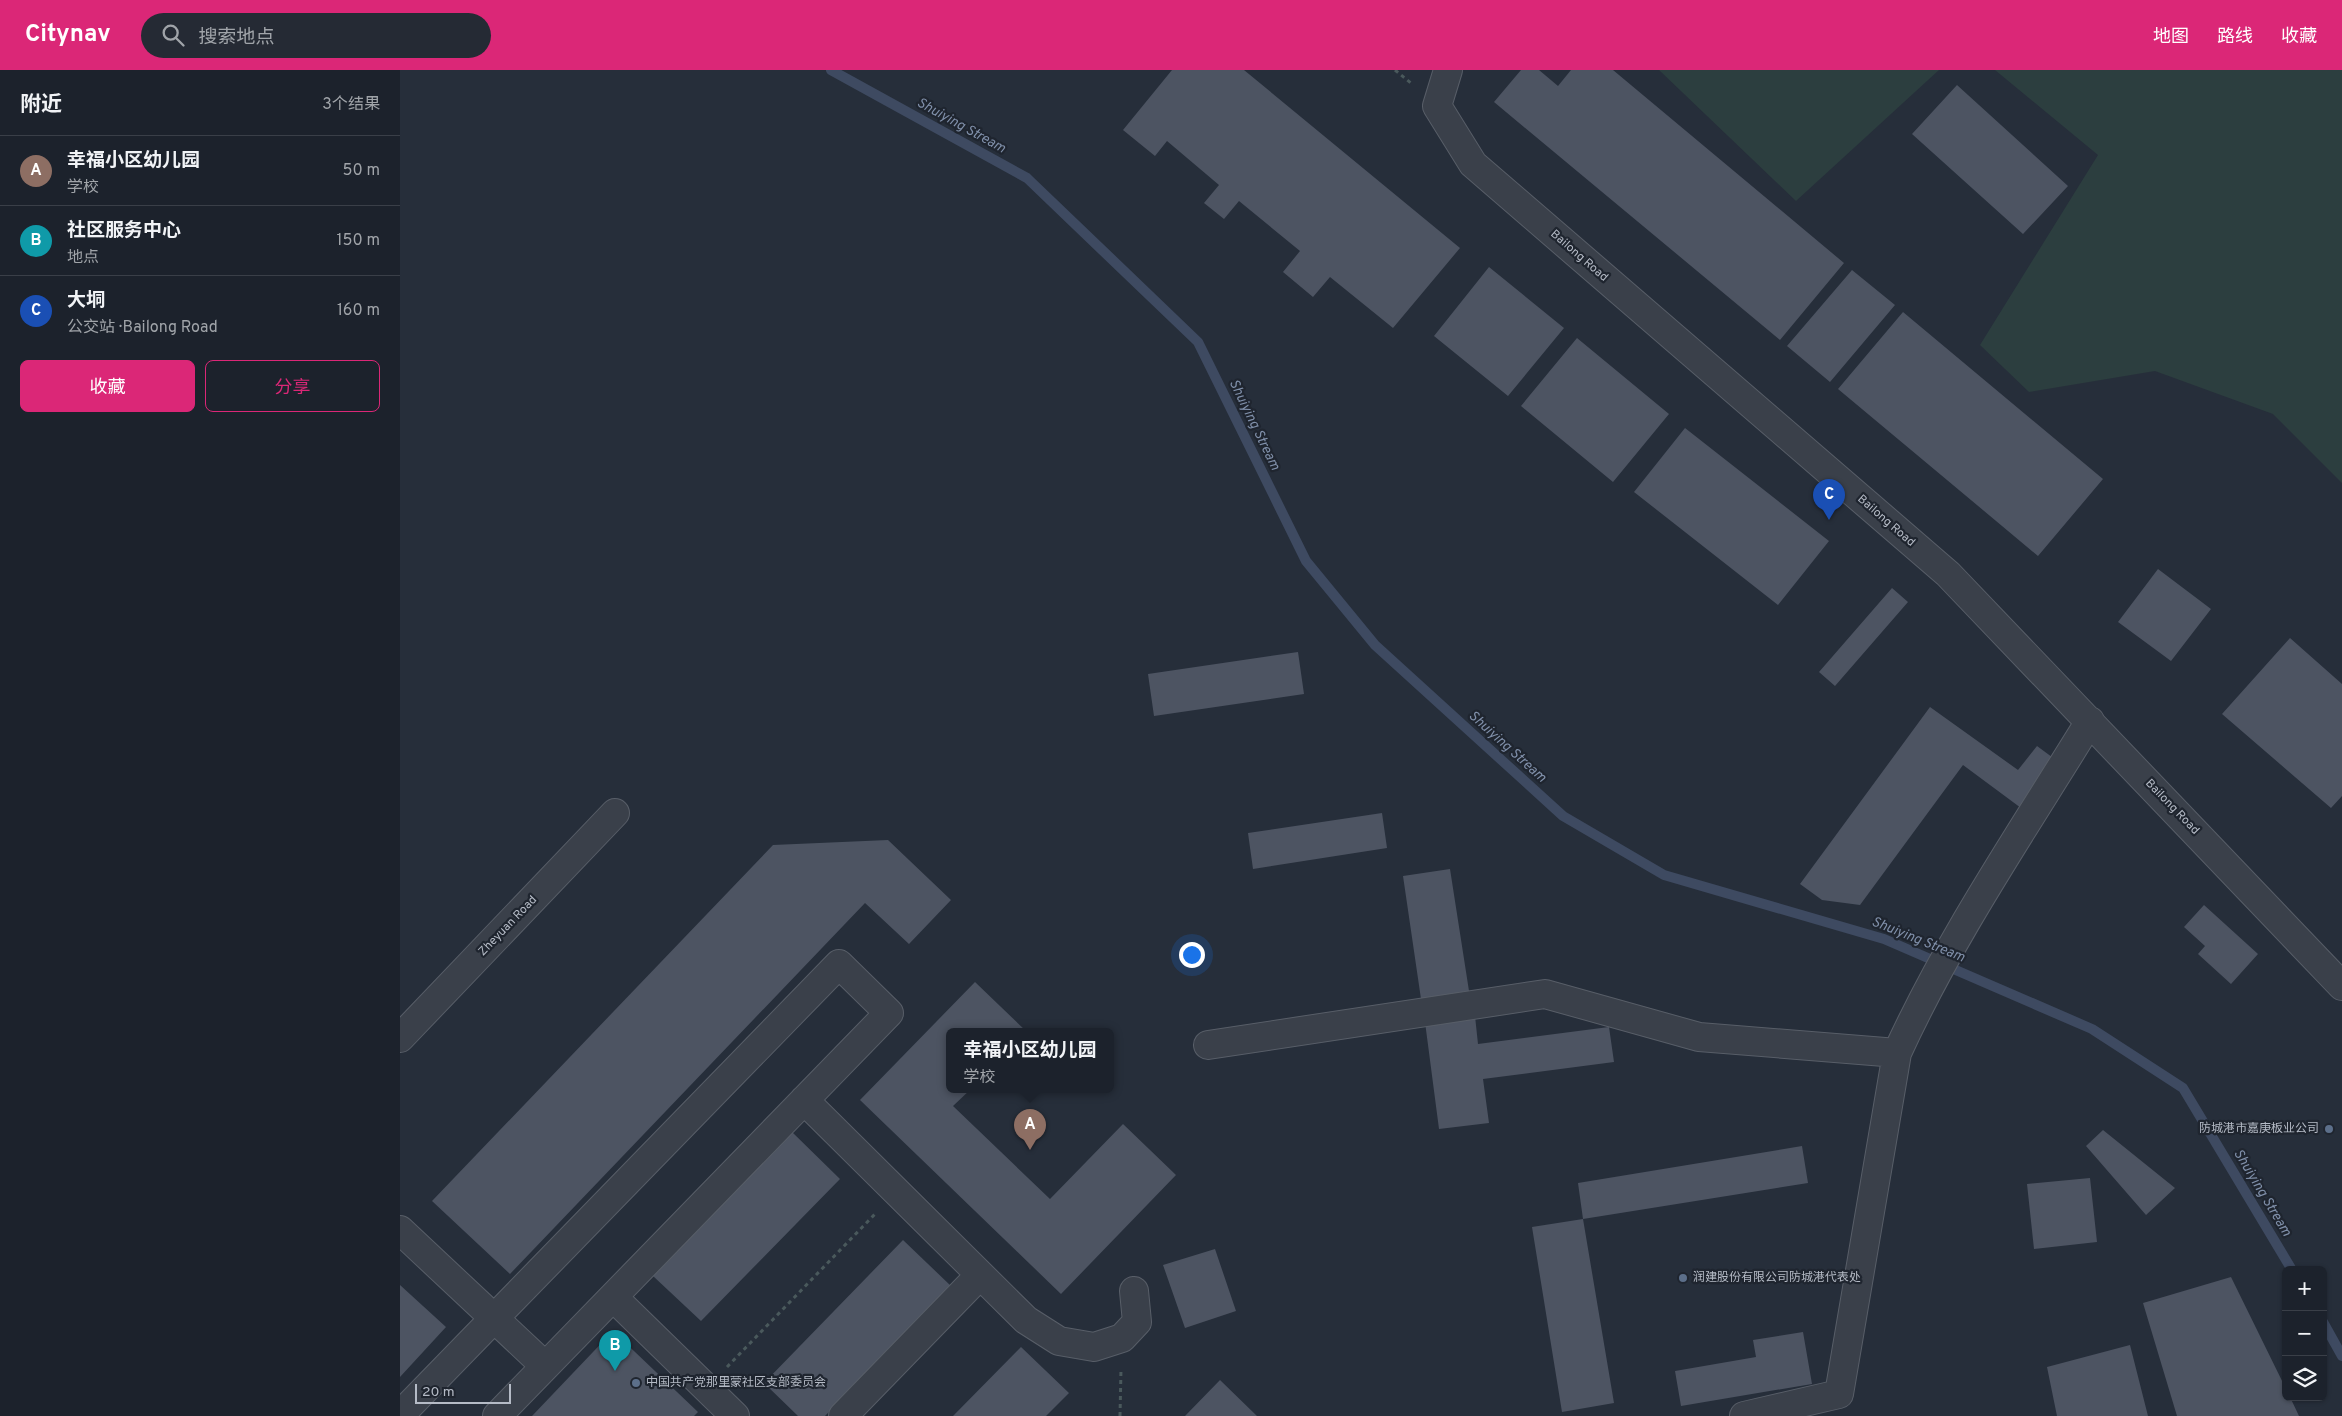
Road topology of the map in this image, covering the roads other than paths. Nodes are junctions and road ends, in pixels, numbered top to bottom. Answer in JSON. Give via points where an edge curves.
{"nodes":[{"id":1,"x":1448,"y":70,"type":"edge"},
{"id":2,"x":2090,"y":721,"type":"junction"},
{"id":3,"x":615,"y":813,"type":"dead end"},
{"id":4,"x":2342,"y":986,"type":"edge"},
{"id":5,"x":400,"y":1038,"type":"edge"},
{"id":6,"x":1208,"y":1045,"type":"dead end"},
{"id":7,"x":1897,"y":1053,"type":"junction"},
{"id":8,"x":804,"y":1100,"type":"junction"},
{"id":9,"x":400,"y":1230,"type":"edge"},
{"id":10,"x":980,"y":1275,"type":"junction"},
{"id":11,"x":1134,"y":1291,"type":"dead end"},
{"id":12,"x":613,"y":1297,"type":"junction"},
{"id":13,"x":494,"y":1318,"type":"junction"},
{"id":14,"x":545,"y":1366,"type":"junction"},
{"id":15,"x":400,"y":1415,"type":"edge"},
{"id":16,"x":497,"y":1416,"type":"edge"},
{"id":17,"x":735,"y":1416,"type":"edge"},
{"id":18,"x":843,"y":1416,"type":"edge"},
{"id":19,"x":1744,"y":1416,"type":"edge"}],
"edges":[{"from":1,"to":2,"type":"street","name":"Bailong Road","via":[[1437,106],[1473,164],[1948,574]]},
{"from":2,"to":4,"type":"street","name":"Bailong Road"},
{"from":2,"to":7,"type":"street","via":[[1969,917]]},
{"from":3,"to":5,"type":"street","name":"Zheyuan Road"},
{"from":6,"to":7,"type":"street","via":[[1545,994],[1699,1037]]},
{"from":7,"to":19,"type":"street","via":[[1839,1394]]},
{"from":8,"to":10,"type":"street"},
{"from":8,"to":12,"type":"street"},
{"from":8,"to":13,"type":"street","via":[[889,1013],[839,964]]},
{"from":9,"to":13,"type":"street"},
{"from":10,"to":11,"type":"street","via":[[1026,1320],[1059,1341],[1094,1346],[1122,1338],[1137,1322]]},
{"from":10,"to":18,"type":"street"},
{"from":12,"to":14,"type":"street"},
{"from":12,"to":17,"type":"street"},
{"from":13,"to":14,"type":"street"},
{"from":13,"to":15,"type":"street"},
{"from":14,"to":16,"type":"street"}]}
